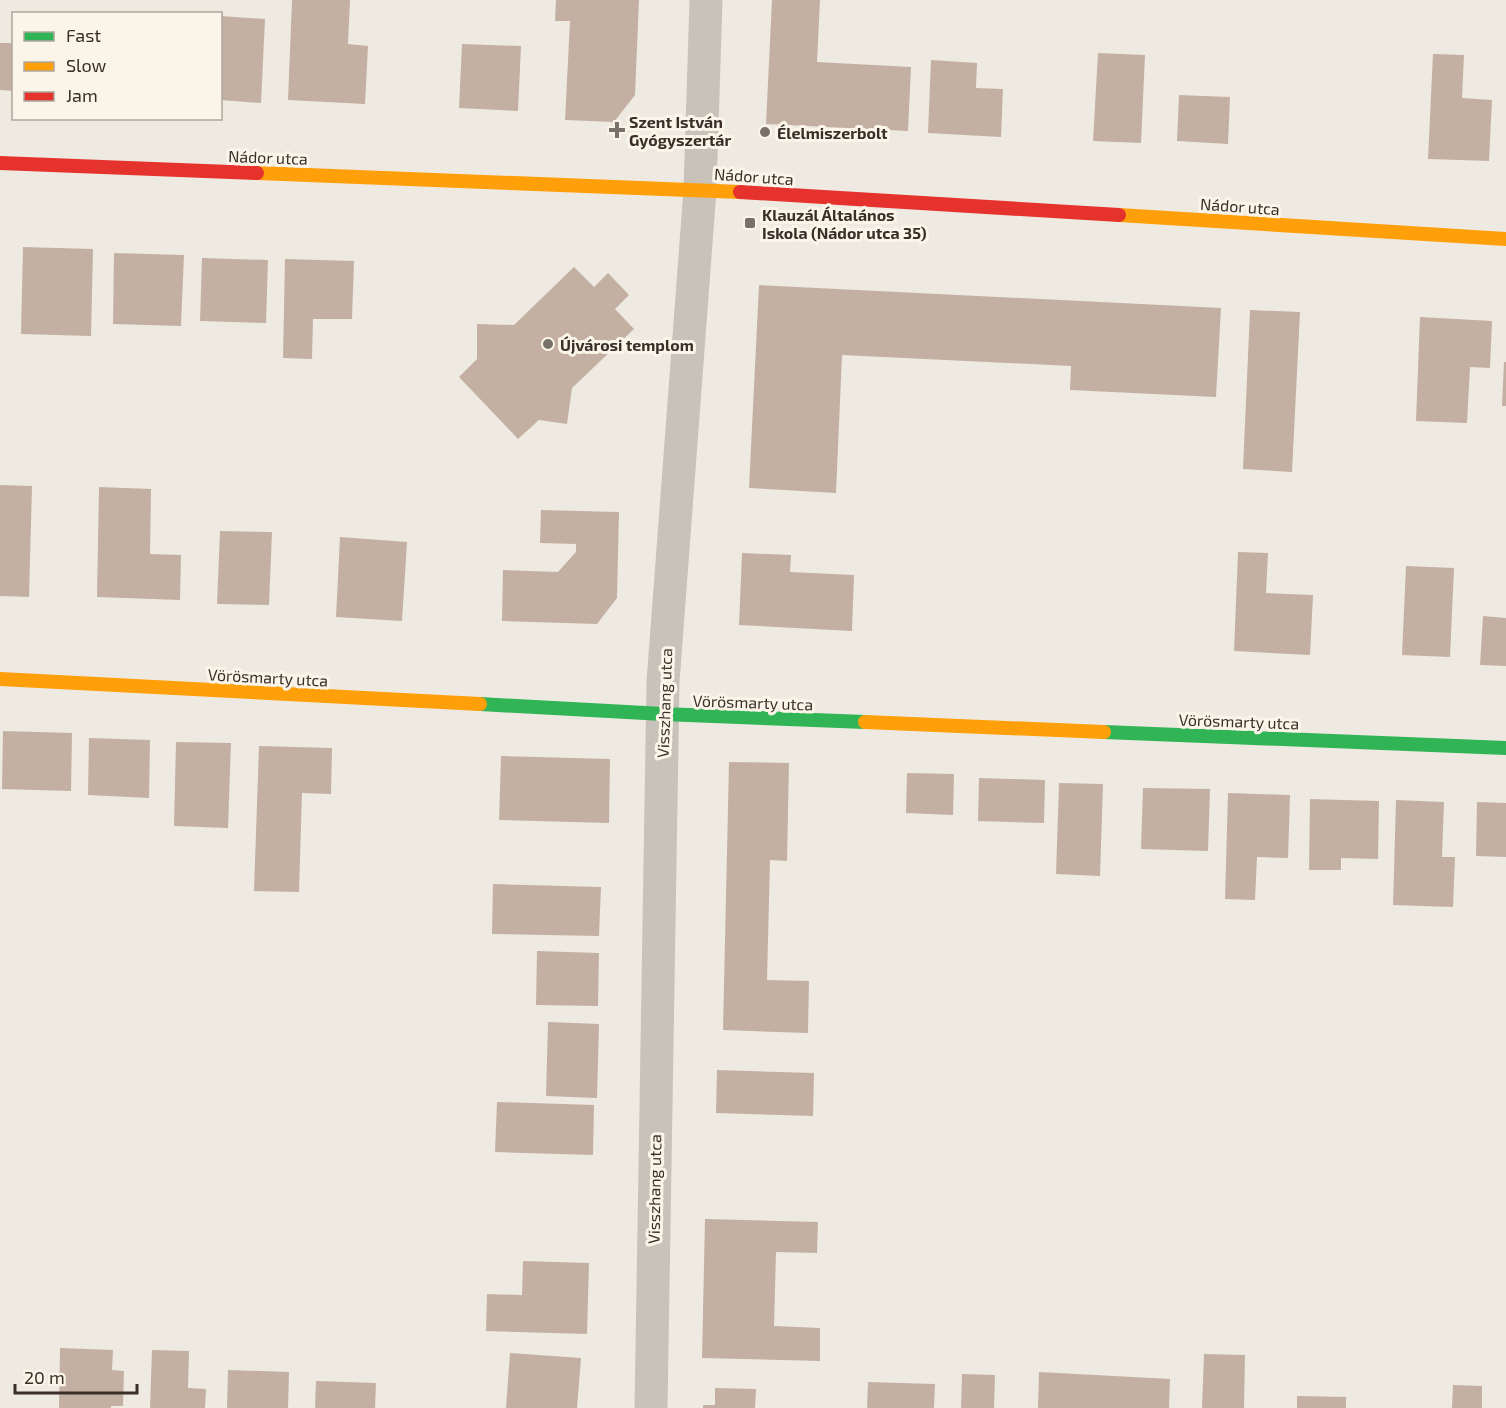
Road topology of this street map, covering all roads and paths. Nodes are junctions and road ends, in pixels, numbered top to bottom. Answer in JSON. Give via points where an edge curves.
{"nodes":[{"id":1,"x":706,"y":0,"type":"edge"},
{"id":2,"x":0,"y":163,"type":"edge"},
{"id":3,"x":700,"y":190,"type":"junction"},
{"id":4,"x":1506,"y":239,"type":"edge"},
{"id":5,"x":0,"y":679,"type":"edge"},
{"id":6,"x":663,"y":714,"type":"junction"},
{"id":7,"x":1506,"y":748,"type":"edge"},
{"id":8,"x":651,"y":1408,"type":"edge"}],
"edges":[{"from":1,"to":3,"type":"street","name":"Visszhang utca"},
{"from":2,"to":3,"type":"street","name":"Nádor utca"},
{"from":3,"to":4,"type":"street","name":"Nádor utca"},
{"from":3,"to":6,"type":"street","name":"Visszhang utca"},
{"from":5,"to":6,"type":"street","name":"Vörösmarty utca"},
{"from":6,"to":7,"type":"street","name":"Vörösmarty utca"},
{"from":6,"to":8,"type":"street","name":"Visszhang utca"}]}
